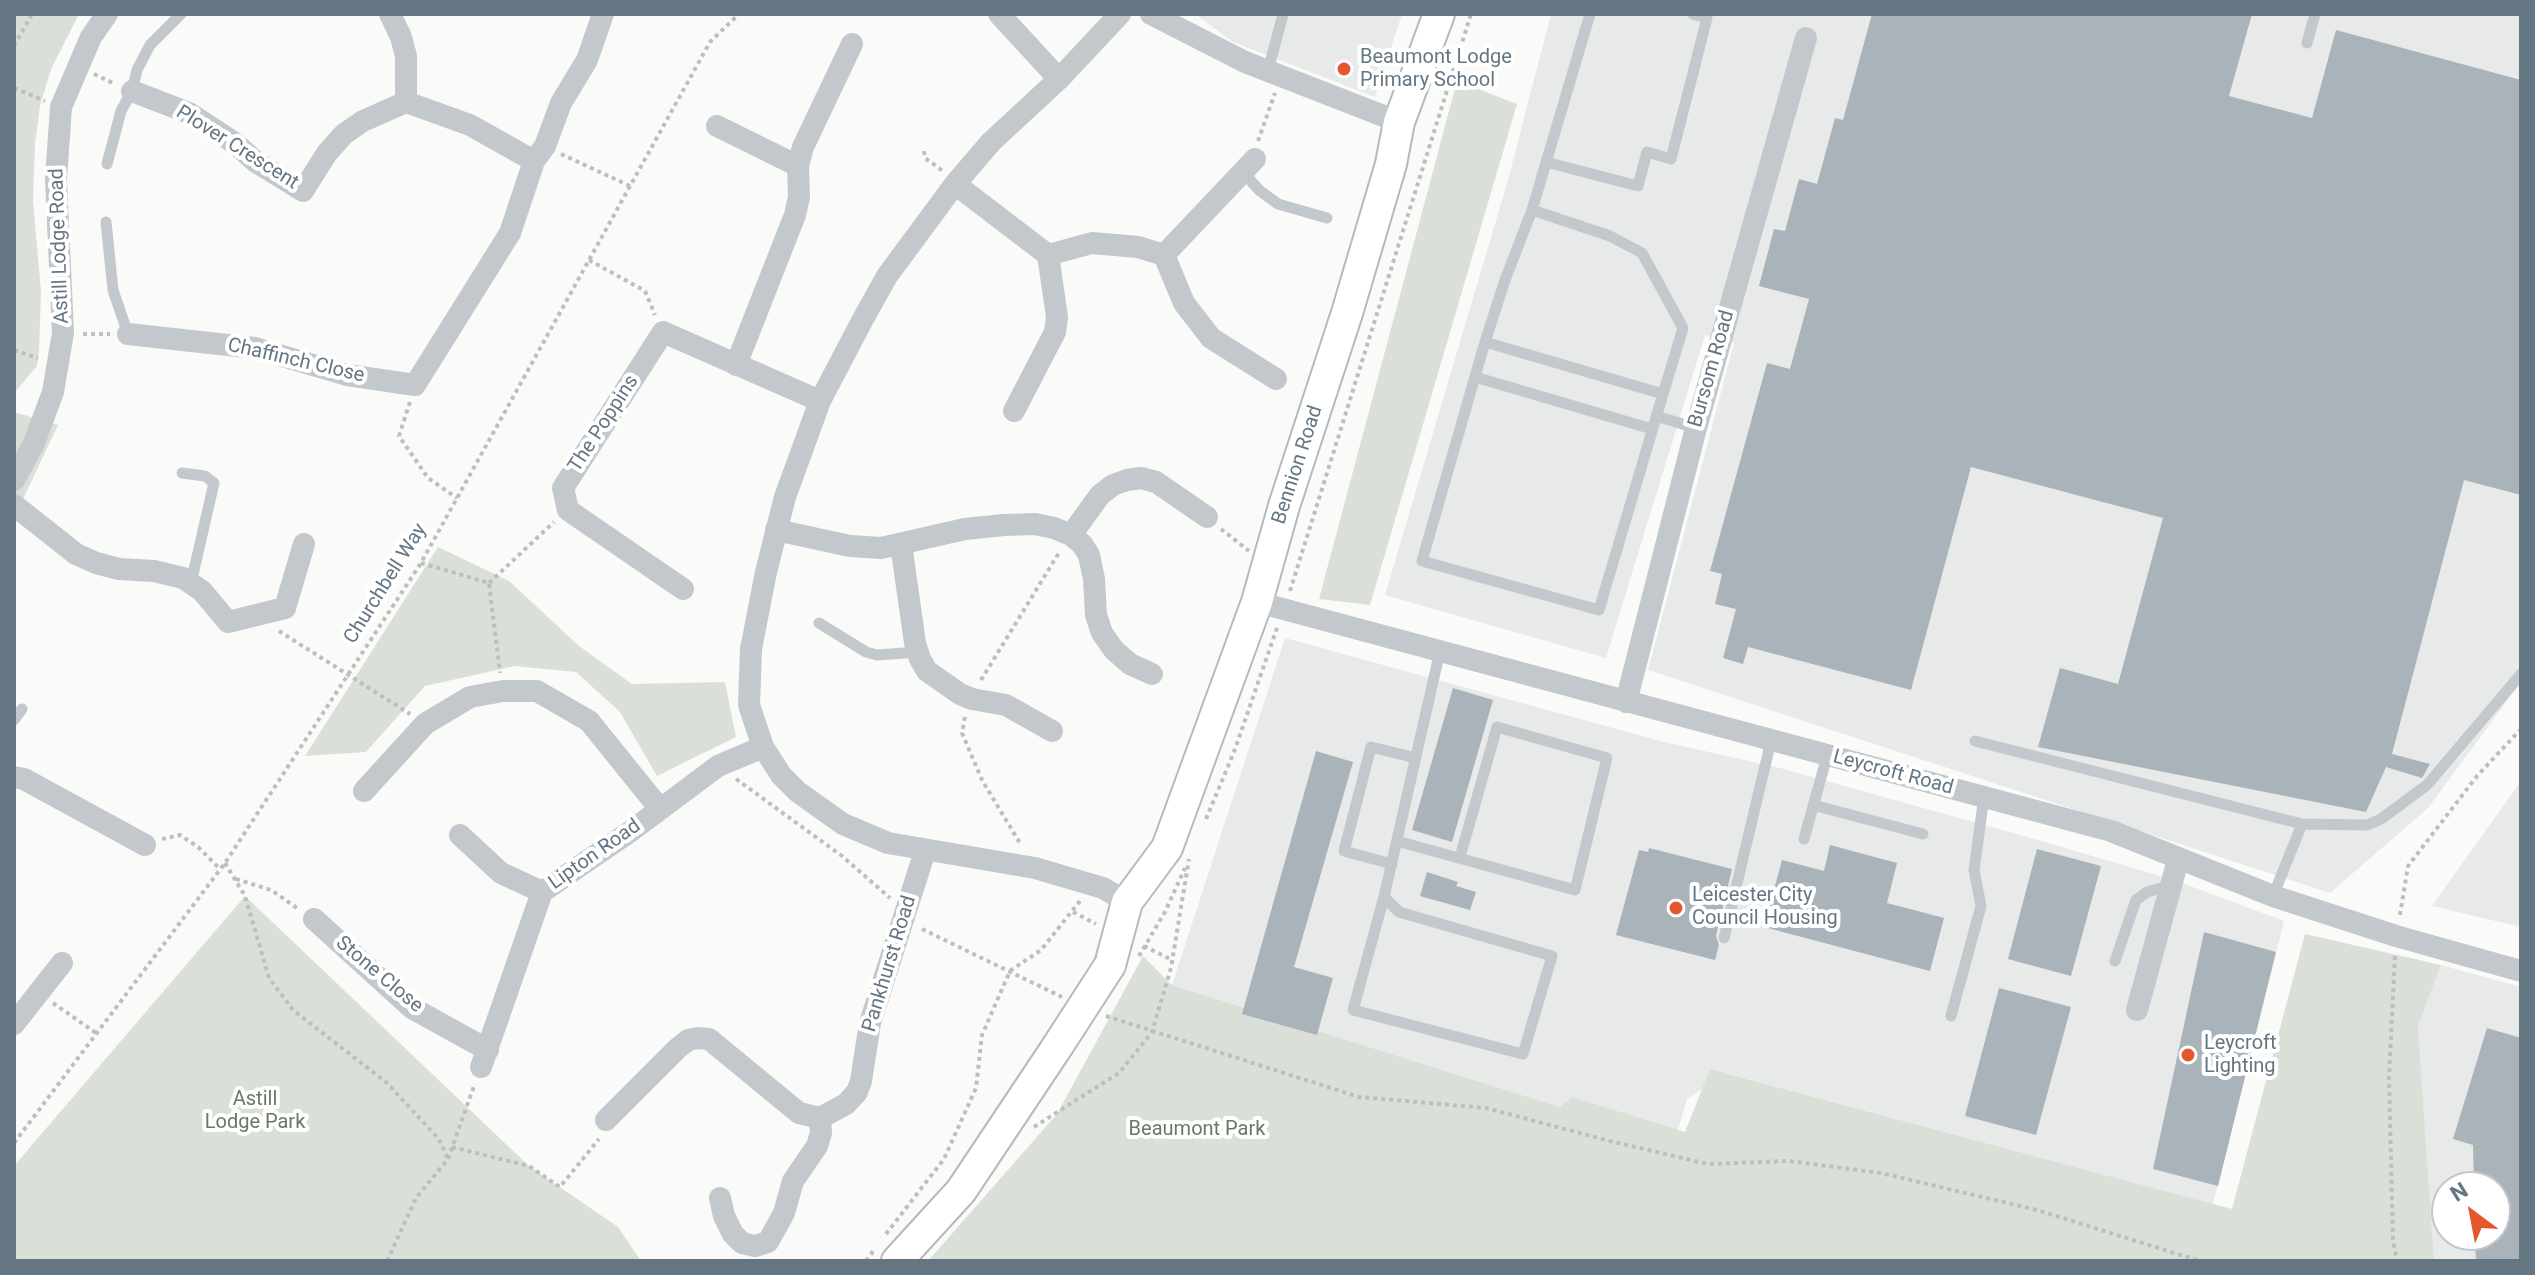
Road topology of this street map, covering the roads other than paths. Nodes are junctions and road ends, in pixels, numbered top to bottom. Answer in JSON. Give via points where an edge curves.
{"nodes":[{"id":1,"x":107,"y":14,"type":"edge"},
{"id":2,"x":181,"y":14,"type":"edge"},
{"id":3,"x":390,"y":14,"type":"edge"},
{"id":4,"x":603,"y":14,"type":"edge"},
{"id":5,"x":999,"y":14,"type":"edge"},
{"id":6,"x":1120,"y":14,"type":"edge"},
{"id":7,"x":1151,"y":14,"type":"edge"},
{"id":8,"x":1283,"y":14,"type":"edge"},
{"id":9,"x":1439,"y":14,"type":"edge"},
{"id":10,"x":1590,"y":14,"type":"edge"},
{"id":11,"x":1693,"y":14,"type":"edge"},
{"id":12,"x":2315,"y":14,"type":"edge"},
{"id":13,"x":1806,"y":38,"type":"dead end"},
{"id":14,"x":2307,"y":43,"type":"dead end"},
{"id":15,"x":852,"y":44,"type":"dead end"},
{"id":16,"x":1276,"y":73,"type":"junction"},
{"id":17,"x":1059,"y":79,"type":"junction"},
{"id":18,"x":132,"y":91,"type":"junction"},
{"id":19,"x":406,"y":102,"type":"junction"},
{"id":20,"x":1399,"y":122,"type":"junction"},
{"id":21,"x":717,"y":126,"type":"dead end"},
{"id":22,"x":540,"y":153,"type":"junction"},
{"id":23,"x":1546,"y":162,"type":"junction"},
{"id":24,"x":107,"y":164,"type":"dead end"},
{"id":25,"x":798,"y":166,"type":"junction"},
{"id":26,"x":1249,"y":166,"type":"joint"},
{"id":27,"x":955,"y":184,"type":"junction"},
{"id":28,"x":1532,"y":210,"type":"junction"},
{"id":29,"x":1327,"y":218,"type":"dead end"},
{"id":30,"x":106,"y":222,"type":"dead end"},
{"id":31,"x":1048,"y":255,"type":"junction"},
{"id":32,"x":1164,"y":255,"type":"junction"},
{"id":33,"x":128,"y":334,"type":"joint"},
{"id":34,"x":1485,"y":342,"type":"junction"},
{"id":35,"x":736,"y":365,"type":"junction"},
{"id":36,"x":1475,"y":377,"type":"junction"},
{"id":37,"x":1276,"y":379,"type":"dead end"},
{"id":38,"x":1663,"y":394,"type":"junction"},
{"id":39,"x":820,"y":401,"type":"junction"},
{"id":40,"x":1014,"y":411,"type":"dead end"},
{"id":41,"x":1656,"y":416,"type":"junction"},
{"id":42,"x":1696,"y":428,"type":"junction"},
{"id":43,"x":1652,"y":429,"type":"junction"},
{"id":44,"x":182,"y":473,"type":"dead end"},
{"id":45,"x":14,"y":480,"type":"edge"},
{"id":46,"x":14,"y":505,"type":"edge"},
{"id":47,"x":1207,"y":517,"type":"road end"},
{"id":48,"x":776,"y":530,"type":"junction"},
{"id":49,"x":1071,"y":535,"type":"junction"},
{"id":50,"x":304,"y":544,"type":"dead end"},
{"id":51,"x":901,"y":544,"type":"junction"},
{"id":52,"x":191,"y":583,"type":"junction"},
{"id":53,"x":683,"y":589,"type":"dead end"},
{"id":54,"x":1271,"y":605,"type":"junction"},
{"id":55,"x":819,"y":623,"type":"dead end"},
{"id":56,"x":1440,"y":651,"type":"junction"},
{"id":57,"x":918,"y":652,"type":"junction"},
{"id":58,"x":1152,"y":674,"type":"dead end"},
{"id":59,"x":2521,"y":674,"type":"edge"},
{"id":60,"x":1626,"y":702,"type":"junction"},
{"id":61,"x":22,"y":709,"type":"dead end"},
{"id":62,"x":14,"y":720,"type":"edge"},
{"id":63,"x":1052,"y":731,"type":"dead end"},
{"id":64,"x":1771,"y":741,"type":"junction"},
{"id":65,"x":1975,"y":741,"type":"dead end"},
{"id":66,"x":763,"y":747,"type":"junction"},
{"id":67,"x":1827,"y":756,"type":"junction"},
{"id":68,"x":1416,"y":758,"type":"junction"},
{"id":69,"x":14,"y":777,"type":"edge"},
{"id":70,"x":364,"y":791,"type":"dead end"},
{"id":71,"x":1984,"y":797,"type":"junction"},
{"id":72,"x":1813,"y":805,"type":"junction"},
{"id":73,"x":660,"y":809,"type":"junction"},
{"id":74,"x":2302,"y":824,"type":"junction"},
{"id":75,"x":1923,"y":834,"type":"dead end"},
{"id":76,"x":460,"y":835,"type":"dead end"},
{"id":77,"x":1804,"y":839,"type":"dead end"},
{"id":78,"x":1397,"y":841,"type":"junction"},
{"id":79,"x":145,"y":845,"type":"road end"},
{"id":80,"x":925,"y":851,"type":"junction"},
{"id":81,"x":1460,"y":857,"type":"junction"},
{"id":82,"x":2178,"y":860,"type":"junction"},
{"id":83,"x":1392,"y":864,"type":"junction"},
{"id":84,"x":2172,"y":884,"type":"junction"},
{"id":85,"x":542,"y":892,"type":"junction"},
{"id":86,"x":2273,"y":896,"type":"junction"},
{"id":87,"x":1384,"y":897,"type":"junction"},
{"id":88,"x":1127,"y":902,"type":"junction"},
{"id":89,"x":314,"y":919,"type":"road end"},
{"id":90,"x":1724,"y":938,"type":"dead end"},
{"id":91,"x":2115,"y":961,"type":"dead end"},
{"id":92,"x":62,"y":963,"type":"dead end"},
{"id":93,"x":2521,"y":971,"type":"edge"},
{"id":94,"x":2137,"y":1010,"type":"dead end"},
{"id":95,"x":1951,"y":1016,"type":"dead end"},
{"id":96,"x":14,"y":1024,"type":"edge"},
{"id":97,"x":485,"y":1058,"type":"joint"},
{"id":98,"x":820,"y":1118,"type":"junction"},
{"id":99,"x":606,"y":1120,"type":"road end"},
{"id":100,"x":720,"y":1198,"type":"dead end"},
{"id":101,"x":884,"y":1250,"type":"edge"}],
"edges":[{"from":1,"to":45,"type":"street","name":"Astill Lodge Road","via":[[91,37],[61,107],[56,179],[63,333],[53,392]]},
{"from":2,"to":18,"type":"lane","via":[[150,45]]},
{"from":3,"to":19,"type":"street","via":[[406,56]]},
{"from":4,"to":22,"type":"street","via":[[587,60]]},
{"from":5,"to":17,"type":"street"},
{"from":6,"to":17,"type":"street"},
{"from":7,"to":16,"type":"street"},
{"from":8,"to":16,"type":"lane"},
{"from":9,"to":20,"type":"street","name":"Bennion Road"},
{"from":10,"to":23,"type":"lane"},
{"from":11,"to":23,"type":"lane","via":[[1707,18],[1671,159],[1647,152],[1638,186]]},
{"from":12,"to":14,"type":"lane"},
{"from":13,"to":42,"type":"street","name":"Bursom Road"},
{"from":15,"to":25,"type":"street"},
{"from":16,"to":20,"type":"street"},
{"from":17,"to":27,"type":"street"},
{"from":18,"to":19,"type":"street","name":"Plover Crescent","via":[[189,113],[303,191],[344,134]]},
{"from":18,"to":24,"type":"lane"},
{"from":19,"to":22,"type":"street"},
{"from":20,"to":54,"type":"street","name":"Bennion Road","via":[[1351,299],[1267,566]]},
{"from":21,"to":25,"type":"street"},
{"from":22,"to":33,"type":"street","name":"Chaffinch Close","via":[[510,233],[415,385],[347,375],[255,348]]},
{"from":23,"to":28,"type":"lane"},
{"from":25,"to":35,"type":"street","via":[[795,215]]},
{"from":26,"to":29,"type":"lane","via":[[1259,190],[1278,204]]},
{"from":26,"to":32,"type":"street"},
{"from":27,"to":31,"type":"street"},
{"from":27,"to":39,"type":"street","via":[[887,276]]},
{"from":28,"to":34,"type":"lane"},
{"from":28,"to":38,"type":"lane","via":[[1610,236],[1642,253],[1683,328]]},
{"from":30,"to":33,"type":"lane","via":[[113,290]]},
{"from":31,"to":32,"type":"street","via":[[1092,243]]},
{"from":31,"to":40,"type":"street","via":[[1055,332]]},
{"from":32,"to":37,"type":"street","via":[[1184,303],[1211,338]]},
{"from":34,"to":36,"type":"lane"},
{"from":34,"to":38,"type":"lane"},
{"from":35,"to":39,"type":"street"},
{"from":35,"to":53,"type":"street","name":"The Poppins","via":[[663,332],[563,488],[568,510]]},
{"from":36,"to":43,"type":"lane"},
{"from":36,"to":43,"type":"lane","via":[[1422,561],[1599,610]]},
{"from":38,"to":41,"type":"lane"},
{"from":39,"to":48,"type":"street"},
{"from":41,"to":42,"type":"lane"},
{"from":41,"to":43,"type":"lane"},
{"from":42,"to":60,"type":"street","name":"Bursom Road"},
{"from":44,"to":52,"type":"lane","via":[[214,483]]},
{"from":46,"to":52,"type":"street","via":[[76,554],[96,563],[169,574]]},
{"from":47,"to":49,"type":"street","via":[[1156,482],[1141,478],[1113,485],[1100,495]]},
{"from":48,"to":51,"type":"street","via":[[850,546]]},
{"from":48,"to":66,"type":"street","via":[[751,649],[749,705]]},
{"from":49,"to":51,"type":"street","via":[[1035,524],[1004,525]]},
{"from":49,"to":58,"type":"street","via":[[1089,555],[1102,633],[1130,664]]},
{"from":50,"to":52,"type":"street","via":[[285,608],[228,622]]},
{"from":51,"to":57,"type":"street"},
{"from":54,"to":56,"type":"street","name":"Leycroft Road"},
{"from":54,"to":88,"type":"street","name":"Bennion Road","via":[[1178,853]]},
{"from":55,"to":57,"type":"lane","via":[[866,652]]},
{"from":56,"to":60,"type":"street","name":"Leycroft Road"},
{"from":56,"to":68,"type":"lane"},
{"from":57,"to":63,"type":"street","via":[[927,671],[972,699],[1006,705]]},
{"from":59,"to":74,"type":"lane","via":[[2427,785],[2381,819],[2367,825]]},
{"from":60,"to":64,"type":"street","name":"Leycroft Road"},
{"from":61,"to":62,"type":"lane"},
{"from":64,"to":67,"type":"street","name":"Leycroft Road"},
{"from":64,"to":90,"type":"lane"},
{"from":65,"to":74,"type":"lane"},
{"from":66,"to":73,"type":"street","name":"Lipton Road","via":[[718,766]]},
{"from":66,"to":80,"type":"street","via":[[798,792],[843,824]]},
{"from":67,"to":71,"type":"street","name":"Leycroft Road"},
{"from":67,"to":72,"type":"lane"},
{"from":68,"to":78,"type":"lane"},
{"from":68,"to":83,"type":"lane","via":[[1371,747],[1344,851]]},
{"from":69,"to":79,"type":"street"},
{"from":70,"to":73,"type":"street","via":[[425,724],[470,697],[537,691],[589,721]]},
{"from":71,"to":82,"type":"street","name":"Leycroft Road","via":[[2111,831]]},
{"from":71,"to":95,"type":"lane","via":[[1974,870],[1981,906]]},
{"from":72,"to":75,"type":"lane"},
{"from":72,"to":77,"type":"lane"},
{"from":73,"to":85,"type":"street","name":"Lipton Road"},
{"from":74,"to":86,"type":"lane"},
{"from":76,"to":85,"type":"street","via":[[501,873]]},
{"from":78,"to":81,"type":"lane"},
{"from":78,"to":83,"type":"lane"},
{"from":80,"to":88,"type":"street","via":[[1035,868],[1103,888]]},
{"from":80,"to":98,"type":"street","name":"Pankhurst Road","via":[[870,1023],[857,1092]]},
{"from":81,"to":81,"type":"lane","via":[[1497,727],[1607,758],[1575,890]]},
{"from":82,"to":84,"type":"street"},
{"from":82,"to":86,"type":"street","name":"Leycroft Road"},
{"from":83,"to":87,"type":"lane"},
{"from":84,"to":91,"type":"lane","via":[[2136,900]]},
{"from":84,"to":94,"type":"street"},
{"from":85,"to":97,"type":"street","name":"Lipton Road"},
{"from":86,"to":93,"type":"street","name":"Leycroft Road"},
{"from":87,"to":87,"type":"lane","via":[[1399,912],[1552,956],[1523,1054],[1353,1010]]},
{"from":88,"to":101,"type":"street","bridge":true,"via":[[1123,963],[1057,1047],[961,1191]]},
{"from":89,"to":97,"type":"street","name":"Stone Close","via":[[412,1008]]},
{"from":92,"to":96,"type":"street"},
{"from":98,"to":99,"type":"street","via":[[799,1113],[709,1039],[698,1038],[678,1048]]},
{"from":98,"to":100,"type":"street","via":[[817,1146],[793,1181],[768,1242],[742,1243],[724,1216]]}]}
